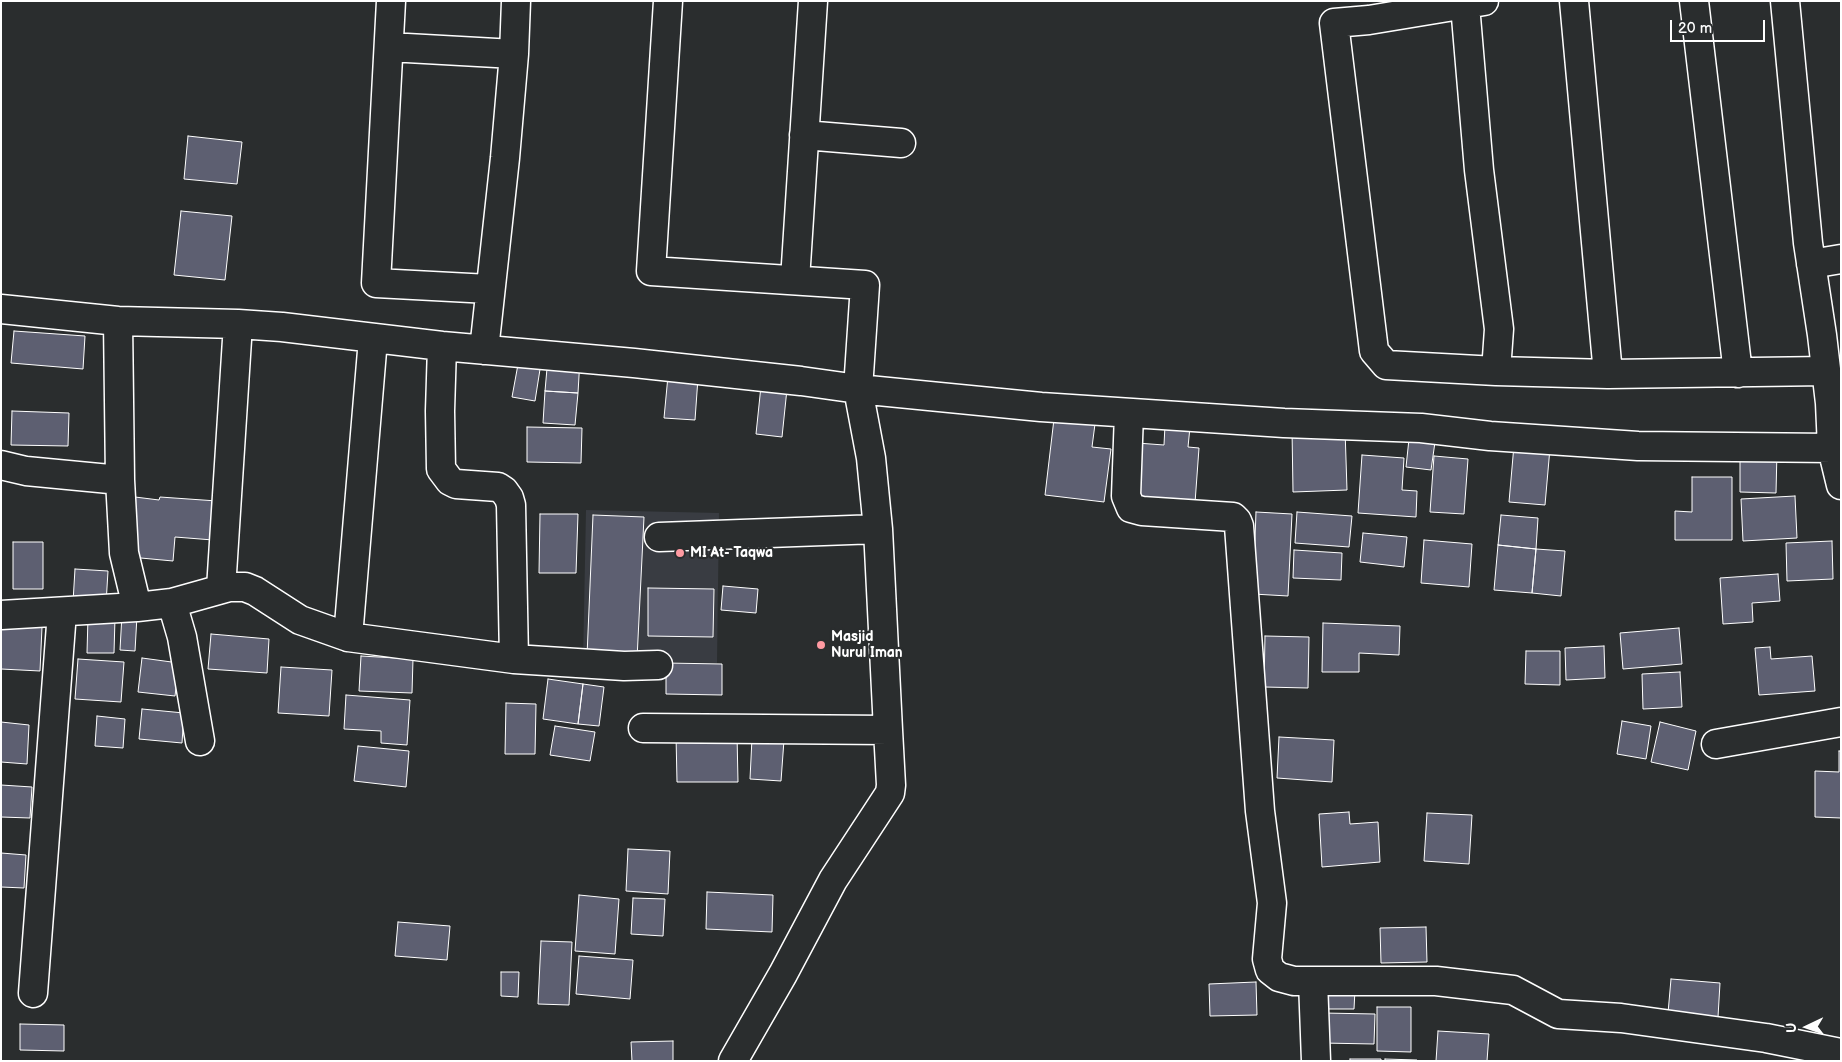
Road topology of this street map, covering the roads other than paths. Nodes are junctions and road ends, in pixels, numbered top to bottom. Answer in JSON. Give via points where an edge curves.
{"nodes":[{"id":1,"x":391,"y":1,"type":"edge"},
{"id":2,"x":516,"y":1,"type":"edge"},
{"id":3,"x":668,"y":1,"type":"edge"},
{"id":4,"x":813,"y":1,"type":"edge"},
{"id":5,"x":1574,"y":1,"type":"edge"},
{"id":6,"x":1694,"y":1,"type":"edge"},
{"id":7,"x":1786,"y":1,"type":"edge"},
{"id":8,"x":1464,"y":3,"type":"edge"},
{"id":9,"x":1334,"y":12,"type":"edge"},
{"id":10,"x":389,"y":47,"type":"junction"},
{"id":11,"x":514,"y":54,"type":"junction"},
{"id":12,"x":804,"y":135,"type":"junction"},
{"id":13,"x":901,"y":143,"type":"dead end"},
{"id":14,"x":1841,"y":260,"type":"edge"},
{"id":15,"x":1811,"y":264,"type":"junction"},
{"id":16,"x":795,"y":280,"type":"junction"},
{"id":17,"x":489,"y":289,"type":"junction"},
{"id":18,"x":1,"y":309,"type":"edge"},
{"id":19,"x":118,"y":321,"type":"junction"},
{"id":20,"x":238,"y":324,"type":"junction"},
{"id":21,"x":373,"y":339,"type":"junction"},
{"id":22,"x":442,"y":346,"type":"junction"},
{"id":23,"x":484,"y":350,"type":"junction"},
{"id":24,"x":1496,"y":371,"type":"junction"},
{"id":25,"x":1826,"y":372,"type":"junction"},
{"id":26,"x":1738,"y":373,"type":"junction"},
{"id":27,"x":1608,"y":374,"type":"junction"},
{"id":28,"x":858,"y":389,"type":"junction"},
{"id":29,"x":1129,"y":413,"type":"junction"},
{"id":30,"x":1832,"y":448,"type":"junction"},
{"id":31,"x":1,"y":465,"type":"edge"},
{"id":32,"x":120,"y":480,"type":"junction"},
{"id":33,"x":1841,"y":485,"type":"edge"},
{"id":34,"x":878,"y":529,"type":"junction"},
{"id":35,"x":659,"y":537,"type":"dead end"},
{"id":36,"x":221,"y":589,"type":"junction"},
{"id":37,"x":172,"y":603,"type":"junction"},
{"id":38,"x":137,"y":607,"type":"junction"},
{"id":39,"x":62,"y":612,"type":"junction"},
{"id":40,"x":1,"y":615,"type":"edge"},
{"id":41,"x":348,"y":637,"type":"junction"},
{"id":42,"x":514,"y":659,"type":"junction"},
{"id":43,"x":658,"y":665,"type":"dead end"},
{"id":44,"x":1841,"y":722,"type":"edge"},
{"id":45,"x":643,"y":728,"type":"dead end"},
{"id":46,"x":888,"y":730,"type":"junction"},
{"id":47,"x":200,"y":741,"type":"dead end"},
{"id":48,"x":1716,"y":744,"type":"dead end"},
{"id":49,"x":1313,"y":981,"type":"junction"},
{"id":50,"x":33,"y":993,"type":"dead end"},
{"id":51,"x":1841,"y":1052,"type":"edge"},
{"id":52,"x":733,"y":1061,"type":"edge"},
{"id":53,"x":1316,"y":1061,"type":"edge"}],
"edges":[{"from":1,"to":10,"type":"street"},
{"from":2,"to":11,"type":"street"},
{"from":3,"to":16,"type":"street","via":[[651,270]]},
{"from":4,"to":12,"type":"street"},
{"from":5,"to":27,"type":"street"},
{"from":6,"to":26,"type":"street"},
{"from":7,"to":15,"type":"street"},
{"from":8,"to":9,"type":"street","via":[[1369,20]]},
{"from":8,"to":24,"type":"street","via":[[1478,170],[1499,329]]},
{"from":9,"to":24,"type":"street","via":[[1374,351],[1386,365]]},
{"from":10,"to":11,"type":"street"},
{"from":10,"to":17,"type":"street","via":[[376,283]]},
{"from":11,"to":17,"type":"street"},
{"from":12,"to":13,"type":"street"},
{"from":12,"to":16,"type":"street"},
{"from":14,"to":15,"type":"street"},
{"from":15,"to":25,"type":"street"},
{"from":16,"to":28,"type":"street","via":[[864,284]]},
{"from":17,"to":23,"type":"street"},
{"from":18,"to":19,"type":"street"},
{"from":19,"to":20,"type":"street"},
{"from":19,"to":32,"type":"street"},
{"from":20,"to":21,"type":"street"},
{"from":20,"to":36,"type":"street"},
{"from":21,"to":22,"type":"street"},
{"from":21,"to":41,"type":"street"},
{"from":22,"to":23,"type":"street"},
{"from":22,"to":42,"type":"street","via":[[440,469],[456,484],[498,487],[509,498]]},
{"from":23,"to":28,"type":"street","via":[[634,363]]},
{"from":24,"to":27,"type":"street"},
{"from":25,"to":26,"type":"street"},
{"from":25,"to":30,"type":"street"},
{"from":26,"to":27,"type":"street"},
{"from":28,"to":29,"type":"street"},
{"from":28,"to":34,"type":"street","via":[[871,458]]},
{"from":29,"to":30,"type":"street","via":[[1421,428],[1630,445]]},
{"from":29,"to":49,"type":"street","via":[[1126,496],[1131,508],[1233,517],[1237,521],[1260,810],[1272,903],[1268,959],[1270,970],[1279,977]]},
{"from":30,"to":33,"type":"street"},
{"from":31,"to":32,"type":"street"},
{"from":32,"to":38,"type":"street","via":[[124,553]]},
{"from":34,"to":35,"type":"street"},
{"from":34,"to":46,"type":"street"},
{"from":36,"to":37,"type":"street"},
{"from":36,"to":41,"type":"street","via":[[245,587],[300,620]]},
{"from":37,"to":38,"type":"street"},
{"from":37,"to":47,"type":"street","via":[[182,637]]},
{"from":38,"to":39,"type":"street"},
{"from":39,"to":40,"type":"street"},
{"from":39,"to":50,"type":"street"},
{"from":41,"to":42,"type":"street"},
{"from":42,"to":43,"type":"street"},
{"from":44,"to":48,"type":"street"},
{"from":45,"to":46,"type":"street"},
{"from":46,"to":52,"type":"street","via":[[890,793],[833,880]]},
{"from":49,"to":51,"type":"street","via":[[1436,981],[1513,990],[1558,1014],[1621,1018]]},
{"from":49,"to":53,"type":"street"}]}
